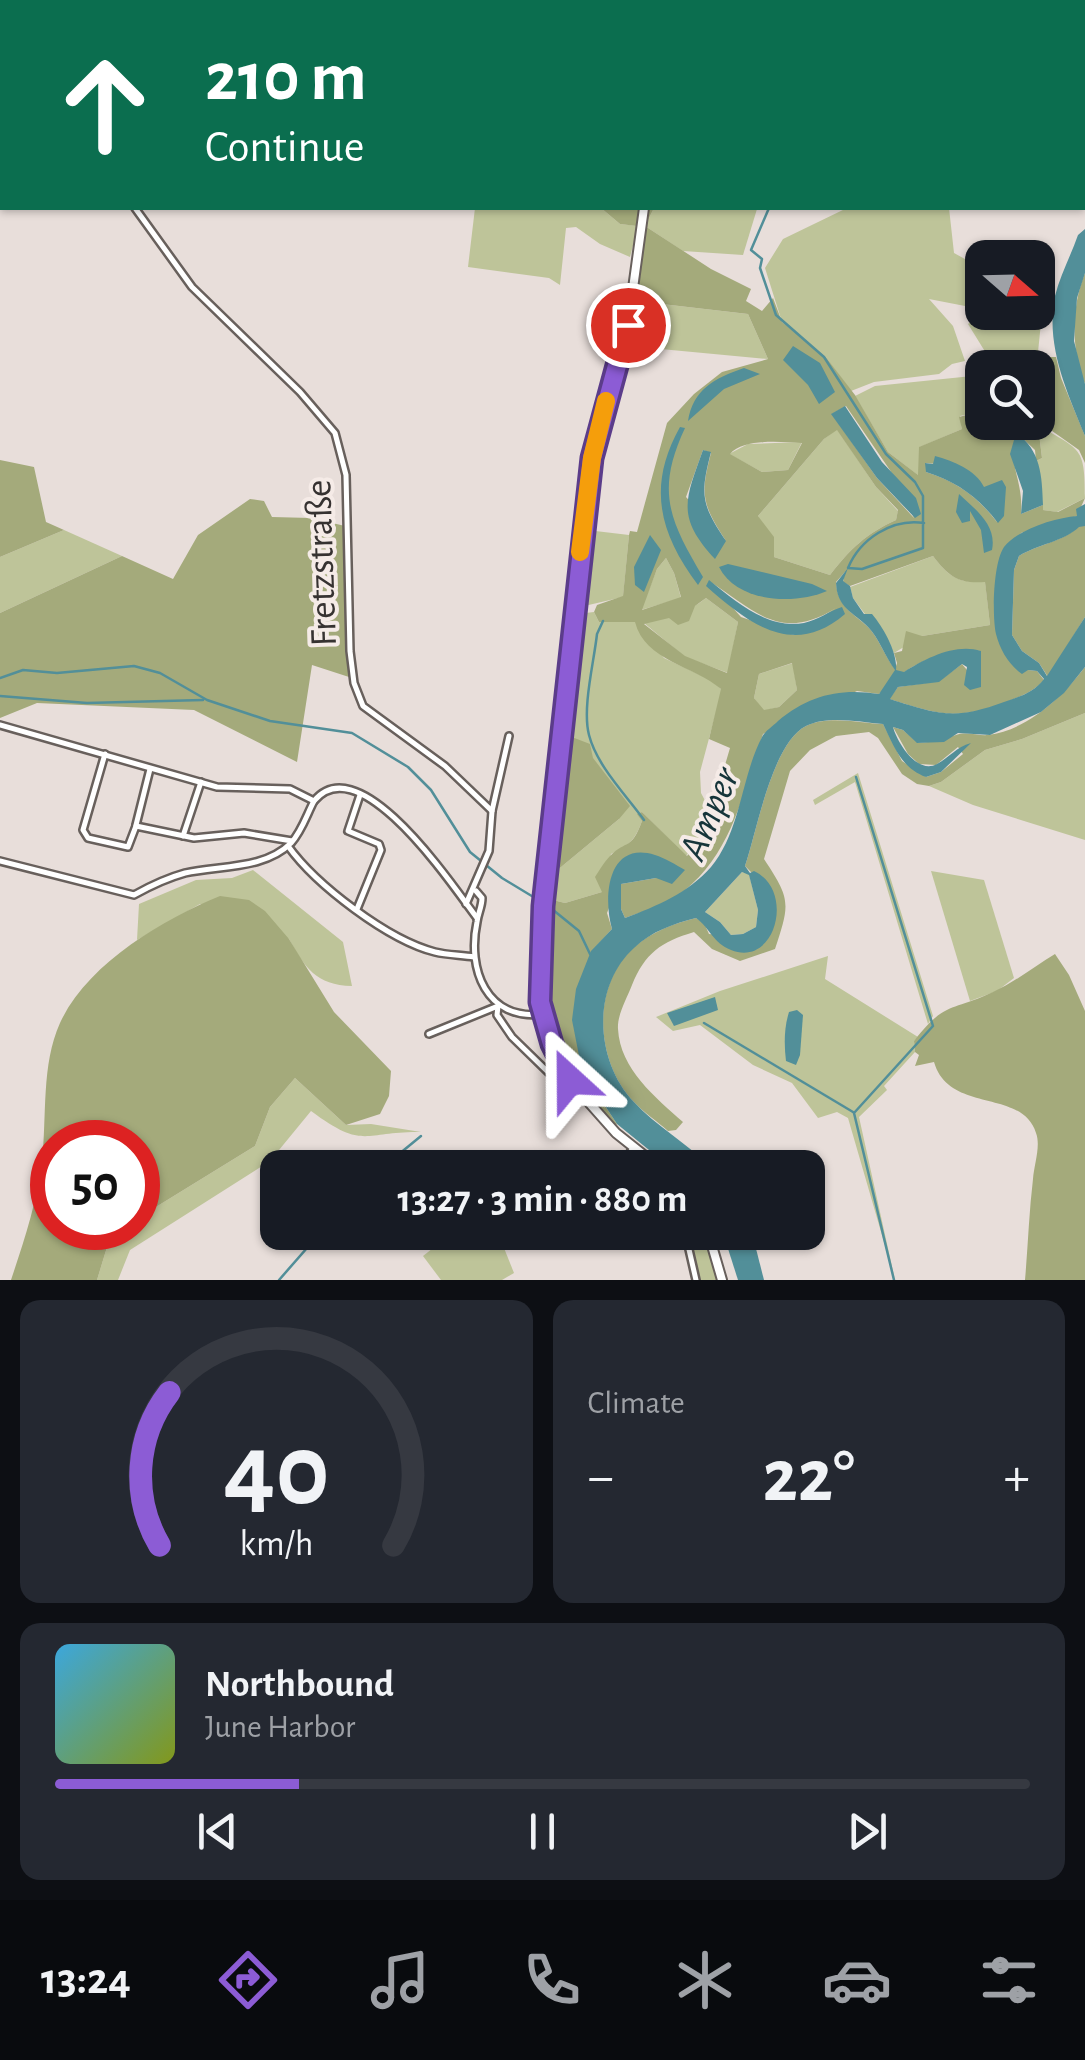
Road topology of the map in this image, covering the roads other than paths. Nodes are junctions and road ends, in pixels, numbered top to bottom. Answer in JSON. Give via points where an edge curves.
{"nodes":[{"id":1,"x":136,"y":210,"type":"edge"},
{"id":2,"x":644,"y":210,"type":"edge"},
{"id":3,"x":0,"y":725,"type":"edge"},
{"id":4,"x":508,"y":736,"type":"dead end"},
{"id":5,"x":105,"y":754,"type":"junction"},
{"id":6,"x":150,"y":770,"type":"junction"},
{"id":7,"x":200,"y":782,"type":"junction"},
{"id":8,"x":360,"y":795,"type":"junction"},
{"id":9,"x":314,"y":800,"type":"junction"},
{"id":10,"x":492,"y":811,"type":"junction"},
{"id":11,"x":136,"y":826,"type":"junction"},
{"id":12,"x":184,"y":836,"type":"junction"},
{"id":13,"x":290,"y":844,"type":"junction"},
{"id":14,"x":0,"y":860,"type":"edge"},
{"id":15,"x":475,"y":890,"type":"junction"},
{"id":16,"x":466,"y":904,"type":"junction"},
{"id":17,"x":357,"y":909,"type":"junction"},
{"id":18,"x":477,"y":918,"type":"junction"},
{"id":19,"x":474,"y":956,"type":"junction"},
{"id":20,"x":498,"y":1006,"type":"junction"},
{"id":21,"x":542,"y":1014,"type":"junction"},
{"id":22,"x":429,"y":1034,"type":"dead end"},
{"id":23,"x":551,"y":1075,"type":"dead end"},
{"id":24,"x":634,"y":1147,"type":"junction"},
{"id":25,"x":632,"y":1150,"type":"edge"},
{"id":26,"x":638,"y":1150,"type":"edge"},
{"id":27,"x":689,"y":1250,"type":"edge"},
{"id":28,"x":713,"y":1250,"type":"edge"},
{"id":29,"x":696,"y":1280,"type":"edge"},
{"id":30,"x":722,"y":1280,"type":"edge"}],
"edges":[{"from":1,"to":10,"type":"street","name":"Fretzstraße","via":[[192,287],[335,434],[346,475],[350,651],[362,706],[445,766]]},
{"from":2,"to":21,"type":"main road","via":[[628,325],[592,458],[544,902]]},
{"from":3,"to":5,"type":"street"},
{"from":4,"to":10,"type":"street"},
{"from":5,"to":6,"type":"street"},
{"from":5,"to":11,"type":"street","via":[[83,830],[88,838],[122,848]]},
{"from":6,"to":7,"type":"street"},
{"from":6,"to":11,"type":"street"},
{"from":7,"to":9,"type":"street","via":[[290,789]]},
{"from":7,"to":12,"type":"street"},
{"from":8,"to":9,"type":"street","via":[[334,789]]},
{"from":8,"to":16,"type":"street","via":[[408,829]]},
{"from":8,"to":17,"type":"street","via":[[348,831],[381,850]]},
{"from":9,"to":13,"type":"street"},
{"from":10,"to":15,"type":"street"},
{"from":11,"to":12,"type":"street"},
{"from":12,"to":13,"type":"street","via":[[244,833]]},
{"from":13,"to":14,"type":"street","via":[[222,870],[171,877],[134,895]]},
{"from":13,"to":17,"type":"street","via":[[298,860]]},
{"from":15,"to":16,"type":"street"},
{"from":15,"to":18,"type":"street","via":[[482,898]]},
{"from":16,"to":18,"type":"street"},
{"from":17,"to":19,"type":"street","via":[[416,945]]},
{"from":18,"to":19,"type":"street"},
{"from":19,"to":20,"type":"street","via":[[485,991]]},
{"from":20,"to":21,"type":"street"},
{"from":20,"to":22,"type":"street"},
{"from":20,"to":23,"type":"street","via":[[512,1037]]},
{"from":21,"to":24,"type":"main road","via":[[570,1080]]},
{"from":24,"to":25,"type":"street"},
{"from":24,"to":26,"type":"main road"},
{"from":27,"to":29,"type":"street"},
{"from":28,"to":30,"type":"main road"}]}
